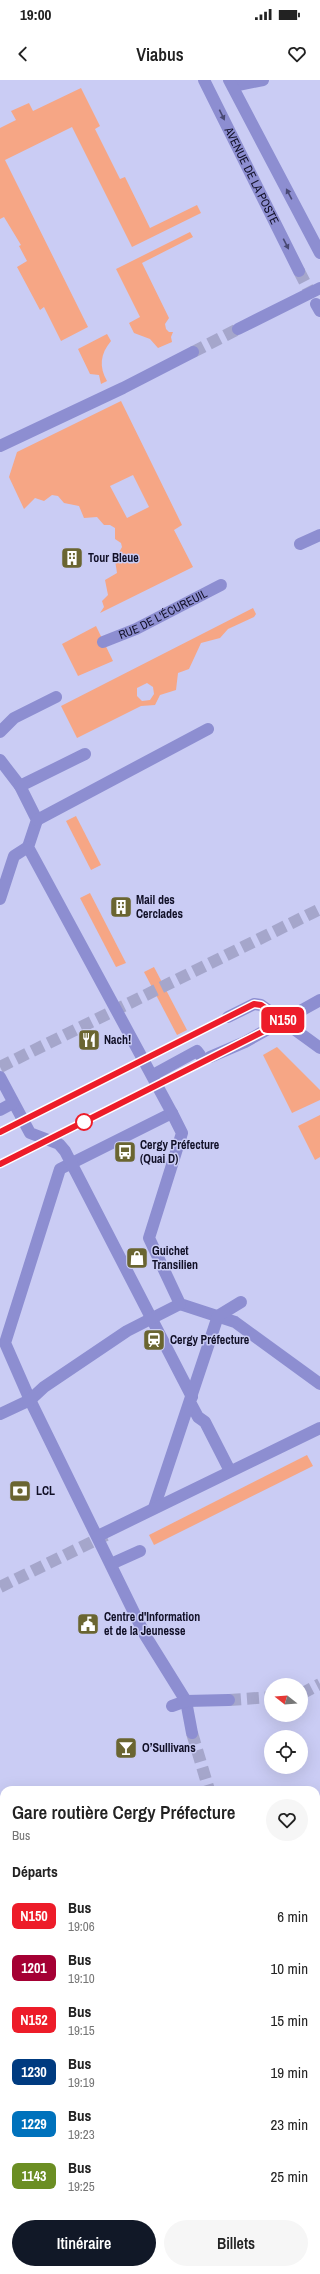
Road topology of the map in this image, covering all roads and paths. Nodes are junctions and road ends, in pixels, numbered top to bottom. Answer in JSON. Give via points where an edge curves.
{"nodes":[{"id":1,"x":204,"y":80,"type":"edge"},
{"id":2,"x":263,"y":80,"type":"edge"},
{"id":3,"x":231,"y":83,"type":"edge"},
{"id":4,"x":320,"y":253,"type":"edge"},
{"id":5,"x":300,"y":271,"type":"tunnel mouth"},
{"id":6,"x":320,"y":288,"type":"edge"},
{"id":7,"x":238,"y":329,"type":"tunnel mouth"},
{"id":8,"x":193,"y":352,"type":"tunnel mouth"},
{"id":9,"x":0,"y":446,"type":"edge"},
{"id":10,"x":320,"y":534,"type":"edge"},
{"id":11,"x":300,"y":544,"type":"dead end"},
{"id":12,"x":221,"y":585,"type":"dead end"},
{"id":13,"x":103,"y":642,"type":"dead end"},
{"id":14,"x":56,"y":697,"type":"dead end"},
{"id":15,"x":208,"y":729,"type":"dead end"},
{"id":16,"x":0,"y":732,"type":"edge"},
{"id":17,"x":85,"y":754,"type":"dead end"},
{"id":18,"x":0,"y":760,"type":"edge"},
{"id":19,"x":20,"y":786,"type":"junction"},
{"id":20,"x":37,"y":820,"type":"junction"},
{"id":21,"x":28,"y":847,"type":"junction"},
{"id":22,"x":0,"y":899,"type":"edge"},
{"id":23,"x":318,"y":1001,"type":"edge"},
{"id":24,"x":228,"y":1017,"type":"dead end"},
{"id":25,"x":284,"y":1021,"type":"junction"},
{"id":26,"x":320,"y":1048,"type":"edge"},
{"id":27,"x":153,"y":1075,"type":"junction"},
{"id":28,"x":0,"y":1077,"type":"edge"},
{"id":29,"x":7,"y":1095,"type":"edge"},
{"id":30,"x":0,"y":1110,"type":"edge"},
{"id":31,"x":172,"y":1113,"type":"junction"},
{"id":32,"x":71,"y":1163,"type":"junction"},
{"id":33,"x":241,"y":1302,"type":"dead end"},
{"id":34,"x":180,"y":1304,"type":"junction"},
{"id":35,"x":218,"y":1316,"type":"junction"},
{"id":36,"x":151,"y":1319,"type":"junction"},
{"id":37,"x":320,"y":1384,"type":"edge"},
{"id":38,"x":191,"y":1399,"type":"junction"},
{"id":39,"x":30,"y":1400,"type":"junction"},
{"id":40,"x":0,"y":1414,"type":"edge"},
{"id":41,"x":320,"y":1428,"type":"edge"},
{"id":42,"x":230,"y":1471,"type":"junction"},
{"id":43,"x":154,"y":1508,"type":"junction"},
{"id":44,"x":98,"y":1536,"type":"junction"},
{"id":45,"x":140,"y":1552,"type":"dead end"},
{"id":46,"x":111,"y":1564,"type":"junction"},
{"id":47,"x":229,"y":1700,"type":"tunnel mouth"},
{"id":48,"x":186,"y":1701,"type":"junction"},
{"id":49,"x":172,"y":1706,"type":"dead end"},
{"id":50,"x":192,"y":1733,"type":"tunnel mouth"}],
"edges":[{"from":1,"to":5,"type":"street","name":"AVENUE DE LA POSTE","one_way":true},
{"from":2,"to":3,"type":"street"},
{"from":4,"to":3,"type":"street","name":"AVENUE DE LA POSTE","one_way":true},
{"from":6,"to":7,"type":"street","bridge":true},
{"from":8,"to":9,"type":"street","via":[[124,388]]},
{"from":10,"to":11,"type":"street"},
{"from":12,"to":13,"type":"street","name":"RUE DE L'ÉCUREUIL","via":[[136,629]]},
{"from":14,"to":16,"type":"street","via":[[14,718]]},
{"from":15,"to":20,"type":"street"},
{"from":17,"to":19,"type":"street"},
{"from":18,"to":19,"type":"street"},
{"from":19,"to":20,"type":"street"},
{"from":20,"to":21,"type":"street"},
{"from":21,"to":22,"type":"street","via":[[14,856]]},
{"from":21,"to":27,"type":"street","via":[[141,1060]]},
{"from":23,"to":25,"type":"street"},
{"from":24,"to":25,"type":"street","via":[[258,1004]]},
{"from":25,"to":26,"type":"street"},
{"from":25,"to":27,"type":"street"},
{"from":27,"to":31,"type":"street"},
{"from":28,"to":29,"type":"street"},
{"from":29,"to":30,"type":"street"},
{"from":29,"to":32,"type":"street","via":[[30,1133],[59,1144]]},
{"from":31,"to":32,"type":"street"},
{"from":31,"to":34,"type":"street","via":[[182,1133],[149,1238]]},
{"from":32,"to":36,"type":"street"},
{"from":32,"to":39,"type":"street","via":[[60,1169],[5,1343]]},
{"from":33,"to":35,"type":"street"},
{"from":34,"to":35,"type":"street"},
{"from":34,"to":36,"type":"street"},
{"from":35,"to":37,"type":"street","via":[[235,1322]]},
{"from":35,"to":38,"type":"street"},
{"from":36,"to":38,"type":"street"},
{"from":36,"to":39,"type":"street","via":[[127,1331],[44,1386]]},
{"from":38,"to":42,"type":"street","via":[[198,1417],[205,1422]]},
{"from":38,"to":43,"type":"street"},
{"from":39,"to":40,"type":"street"},
{"from":39,"to":44,"type":"street"},
{"from":41,"to":42,"type":"street"},
{"from":42,"to":43,"type":"street"},
{"from":43,"to":44,"type":"street"},
{"from":44,"to":46,"type":"street"},
{"from":45,"to":46,"type":"street"},
{"from":46,"to":48,"type":"street","via":[[145,1635]]},
{"from":47,"to":48,"type":"street"},
{"from":48,"to":49,"type":"street"},
{"from":48,"to":50,"type":"street"}]}
